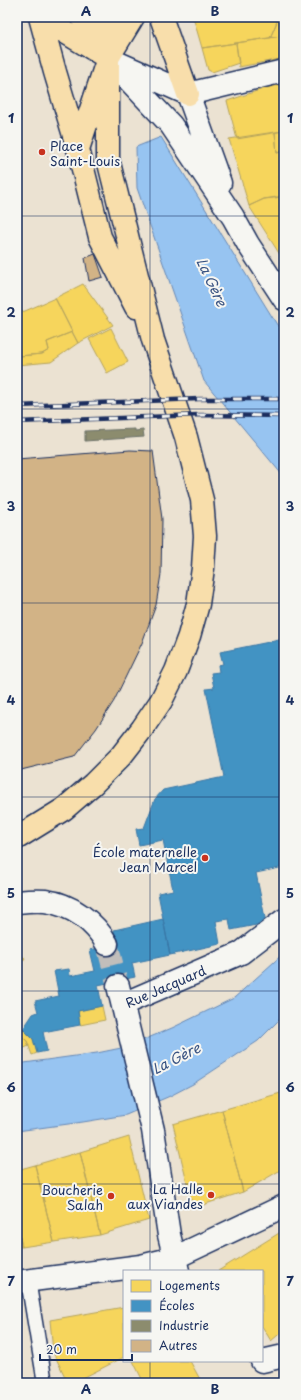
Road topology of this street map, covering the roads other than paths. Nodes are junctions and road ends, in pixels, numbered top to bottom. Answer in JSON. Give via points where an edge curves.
{"nodes":[{"id":1,"x":40,"y":17,"type":"edge"},
{"id":2,"x":82,"y":17,"type":"edge"},
{"id":3,"x":108,"y":17,"type":"edge"},
{"id":4,"x":133,"y":17,"type":"edge"},
{"id":5,"x":160,"y":17,"type":"edge"},
{"id":6,"x":108,"y":58,"type":"junction"},
{"id":7,"x":284,"y":72,"type":"edge"},
{"id":8,"x":188,"y":94,"type":"junction"},
{"id":9,"x":78,"y":149,"type":"junction"},
{"id":10,"x":233,"y":217,"type":"junction"},
{"id":11,"x":284,"y":300,"type":"edge"},
{"id":12,"x":153,"y":340,"type":"junction"},
{"id":13,"x":17,"y":838,"type":"edge"},
{"id":14,"x":17,"y":902,"type":"edge"},
{"id":15,"x":284,"y":920,"type":"edge"},
{"id":16,"x":107,"y":944,"type":"tunnel mouth"},
{"id":17,"x":284,"y":1206,"type":"edge"},
{"id":18,"x":176,"y":1265,"type":"edge"},
{"id":19,"x":23,"y":1281,"type":"edge"},
{"id":20,"x":284,"y":1356,"type":"edge"},
{"id":21,"x":263,"y":1360,"type":"edge"},
{"id":22,"x":46,"y":1383,"type":"edge"}],
"edges":[{"from":1,"to":6,"type":"main road"},
{"from":1,"to":9,"type":"main road"},
{"from":2,"to":6,"type":"main road"},
{"from":3,"to":6,"type":"main road"},
{"from":4,"to":6,"type":"main road"},
{"from":5,"to":8,"type":"main road"},
{"from":6,"to":8,"type":"main road"},
{"from":6,"to":9,"type":"main road"},
{"from":6,"to":10,"type":"main road","via":[[171,125]]},
{"from":6,"to":12,"type":"main road","via":[[108,159]]},
{"from":7,"to":8,"type":"main road"},
{"from":8,"to":10,"type":"main road"},
{"from":9,"to":12,"type":"main road","via":[[100,237]]},
{"from":10,"to":11,"type":"main road"},
{"from":12,"to":13,"type":"main road","via":[[186,437],[202,500],[205,536],[198,604],[176,671],[142,729],[121,756],[93,784],[64,808]]},
{"from":14,"to":16,"type":"main road","via":[[44,901],[72,910],[100,932]]},
{"from":15,"to":18,"type":"main road","name":"Rue Jacquard","via":[[241,953],[120,995],[153,1130]]},
{"from":17,"to":18,"type":"main road"},
{"from":18,"to":19,"type":"main road","via":[[141,1266]]},
{"from":19,"to":22,"type":"lane"},
{"from":20,"to":21,"type":"main road"}]}
